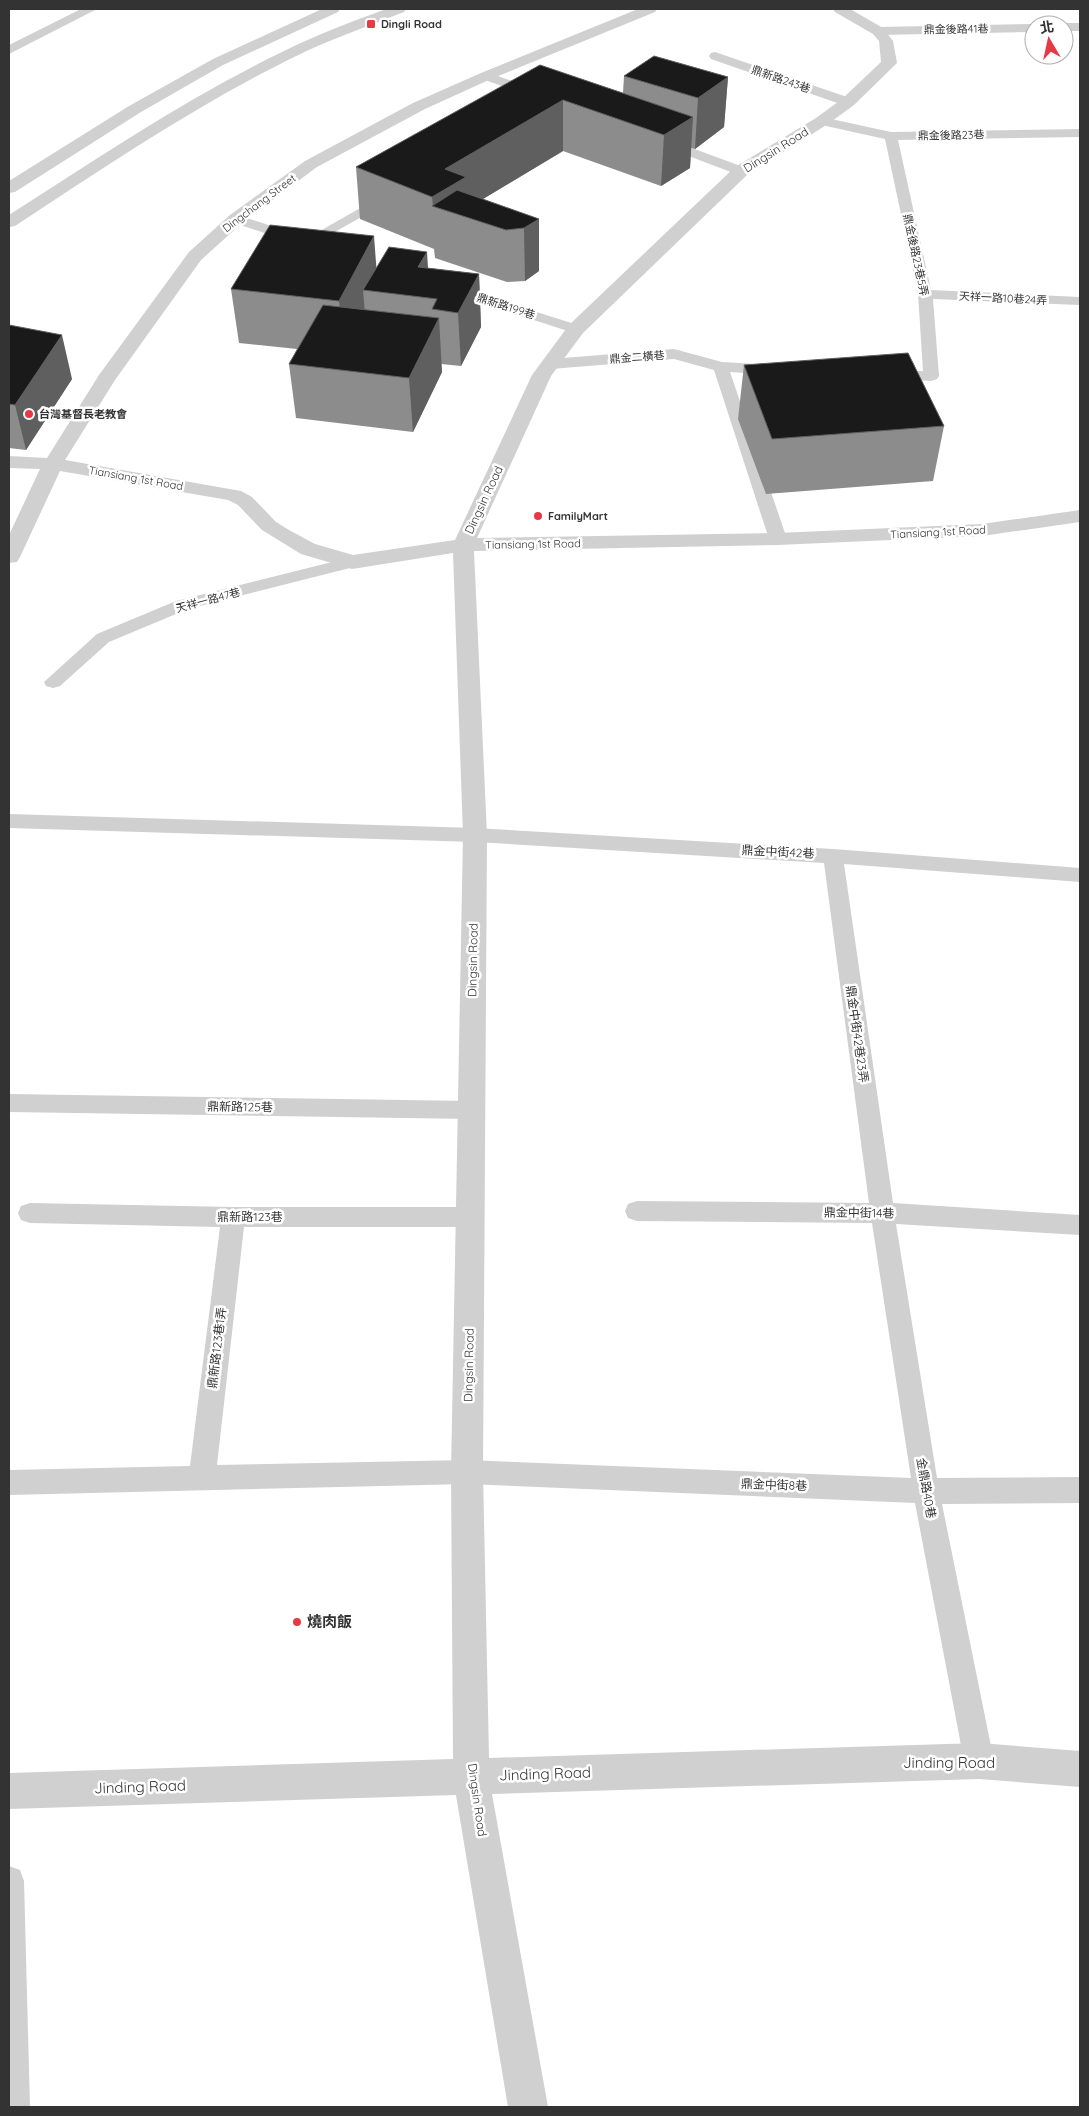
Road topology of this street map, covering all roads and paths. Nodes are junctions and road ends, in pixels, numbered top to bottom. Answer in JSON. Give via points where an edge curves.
{"nodes":[{"id":1,"x":91,"y":9,"type":"edge"},
{"id":2,"x":333,"y":9,"type":"edge"},
{"id":3,"x":400,"y":9,"type":"edge"},
{"id":4,"x":650,"y":9,"type":"edge"},
{"id":5,"x":840,"y":9,"type":"edge"},
{"id":6,"x":1024,"y":28,"type":"edge"},
{"id":7,"x":878,"y":31,"type":"junction"},
{"id":8,"x":9,"y":50,"type":"edge"},
{"id":9,"x":715,"y":56,"type":"dead end"},
{"id":10,"x":486,"y":76,"type":"junction"},
{"id":11,"x":551,"y":100,"type":"edge"},
{"id":12,"x":848,"y":102,"type":"junction"},
{"id":13,"x":822,"y":121,"type":"junction"},
{"id":14,"x":1080,"y":133,"type":"edge"},
{"id":15,"x":891,"y":136,"type":"junction"},
{"id":16,"x":650,"y":137,"type":"edge"},
{"id":17,"x":741,"y":171,"type":"junction"},
{"id":18,"x":9,"y":188,"type":"edge"},
{"id":19,"x":400,"y":188,"type":"edge"},
{"id":20,"x":236,"y":219,"type":"junction"},
{"id":21,"x":9,"y":222,"type":"edge"},
{"id":22,"x":308,"y":243,"type":"junction"},
{"id":23,"x":326,"y":249,"type":"edge"},
{"id":24,"x":437,"y":284,"type":"edge"},
{"id":25,"x":925,"y":294,"type":"junction"},
{"id":26,"x":1080,"y":301,"type":"edge"},
{"id":27,"x":576,"y":329,"type":"junction"},
{"id":28,"x":551,"y":364,"type":"junction"},
{"id":29,"x":720,"y":367,"type":"junction"},
{"id":30,"x":790,"y":371,"type":"edge"},
{"id":31,"x":877,"y":375,"type":"edge"},
{"id":32,"x":9,"y":462,"type":"edge"},
{"id":33,"x":53,"y":464,"type":"junction"},
{"id":34,"x":1080,"y":516,"type":"edge"},
{"id":35,"x":778,"y":539,"type":"junction"},
{"id":36,"x":463,"y":545,"type":"junction"},
{"id":37,"x":9,"y":557,"type":"edge"},
{"id":38,"x":352,"y":562,"type":"junction"},
{"id":39,"x":53,"y":682,"type":"dead end"},
{"id":40,"x":9,"y":821,"type":"edge"},
{"id":41,"x":475,"y":835,"type":"junction"},
{"id":42,"x":833,"y":856,"type":"junction"},
{"id":43,"x":1080,"y":875,"type":"edge"},
{"id":44,"x":9,"y":1104,"type":"edge"},
{"id":45,"x":472,"y":1110,"type":"junction"},
{"id":46,"x":636,"y":1211,"type":"dead end"},
{"id":47,"x":30,"y":1213,"type":"dead end"},
{"id":48,"x":882,"y":1213,"type":"junction"},
{"id":49,"x":232,"y":1217,"type":"junction"},
{"id":50,"x":470,"y":1218,"type":"junction"},
{"id":51,"x":1080,"y":1225,"type":"edge"},
{"id":52,"x":467,"y":1472,"type":"junction"},
{"id":53,"x":202,"y":1479,"type":"junction"},
{"id":54,"x":9,"y":1483,"type":"edge"},
{"id":55,"x":1080,"y":1490,"type":"edge"},
{"id":56,"x":926,"y":1491,"type":"junction"},
{"id":57,"x":978,"y":1761,"type":"junction"},
{"id":58,"x":1078,"y":1774,"type":"edge"},
{"id":59,"x":471,"y":1777,"type":"junction"},
{"id":60,"x":9,"y":1791,"type":"edge"},
{"id":61,"x":9,"y":1881,"type":"edge"},
{"id":62,"x":14,"y":2107,"type":"edge"},
{"id":63,"x":528,"y":2107,"type":"edge"}],
"edges":[{"from":1,"to":8,"type":"lane"},
{"from":2,"to":18,"type":"street","via":[[218,62],[135,109]]},
{"from":3,"to":21,"type":"street","via":[[328,36],[239,80]]},
{"from":4,"to":10,"type":"street","name":"Dingchang Street"},
{"from":5,"to":7,"type":"street"},
{"from":6,"to":7,"type":"lane","name":"鼎金後路41巷"},
{"from":7,"to":12,"type":"street","name":"Dingsin Road","via":[[886,41],[889,63]]},
{"from":9,"to":12,"type":"lane","name":"鼎新路243巷"},
{"from":10,"to":11,"type":"lane"},
{"from":10,"to":20,"type":"street","name":"Dingchang Street","via":[[420,106],[311,164]]},
{"from":12,"to":13,"type":"street","name":"Dingsin Road"},
{"from":13,"to":15,"type":"lane","name":"鼎金後路23巷"},
{"from":13,"to":17,"type":"street","name":"Dingsin Road"},
{"from":14,"to":15,"type":"lane","name":"鼎金後路23巷"},
{"from":15,"to":25,"type":"lane","name":"鼎金後路23巷5弄"},
{"from":16,"to":17,"type":"lane"},
{"from":17,"to":27,"type":"street","name":"Dingsin Road"},
{"from":19,"to":22,"type":"lane"},
{"from":20,"to":22,"type":"lane"},
{"from":20,"to":33,"type":"street","name":"Dingchang Street","via":[[195,256],[106,379]]},
{"from":22,"to":23,"type":"lane"},
{"from":24,"to":27,"type":"lane","name":"鼎新路199巷"},
{"from":25,"to":26,"type":"lane","name":"天祥一路10巷24弄"},
{"from":25,"to":31,"type":"lane","name":"鼎金後路23巷5弄","via":[[931,376]]},
{"from":27,"to":28,"type":"street","name":"Dingsin Road"},
{"from":28,"to":29,"type":"lane","name":"鼎金二橫巷","via":[[674,354]]},
{"from":28,"to":36,"type":"street","name":"Dingsin Road","via":[[542,375]]},
{"from":29,"to":30,"type":"lane","name":"鼎金二橫巷"},
{"from":29,"to":35,"type":"lane"},
{"from":32,"to":33,"type":"street","name":"Tiansiang 1st Road"},
{"from":33,"to":37,"type":"street","name":"Dingchang Street"},
{"from":33,"to":38,"type":"street","name":"Tiansiang 1st Road","via":[[234,495],[245,501],[269,526],[308,549]]},
{"from":34,"to":35,"type":"street","name":"Tiansiang 1st Road","via":[[982,530]]},
{"from":35,"to":36,"type":"street","name":"Tiansiang 1st Road"},
{"from":36,"to":38,"type":"street","name":"Tiansiang 1st Road"},
{"from":36,"to":41,"type":"street","name":"Dingsin Road"},
{"from":38,"to":39,"type":"lane","name":"天祥一路47巷","via":[[173,609],[103,638]]},
{"from":40,"to":41,"type":"lane","name":"鼎金中街42巷"},
{"from":41,"to":42,"type":"lane","name":"鼎金中街42巷"},
{"from":41,"to":45,"type":"street","name":"Dingsin Road"},
{"from":42,"to":43,"type":"lane","name":"鼎金中街42巷"},
{"from":42,"to":48,"type":"lane","name":"鼎金中街42巷23弄"},
{"from":44,"to":45,"type":"lane","name":"鼎新路125巷"},
{"from":45,"to":50,"type":"street","name":"Dingsin Road"},
{"from":46,"to":48,"type":"lane","name":"鼎金中街14巷"},
{"from":47,"to":49,"type":"lane","name":"鼎新路123巷"},
{"from":48,"to":51,"type":"lane","name":"鼎金中街14巷"},
{"from":48,"to":56,"type":"lane","name":"金鼎路40巷"},
{"from":49,"to":50,"type":"lane","name":"鼎新路123巷"},
{"from":49,"to":53,"type":"lane","name":"鼎新路123巷1弄"},
{"from":50,"to":52,"type":"street","name":"Dingsin Road"},
{"from":52,"to":53,"type":"lane","name":"鼎金中街8巷"},
{"from":52,"to":56,"type":"lane","name":"鼎金中街8巷"},
{"from":52,"to":59,"type":"street","name":"Dingsin Road"},
{"from":53,"to":54,"type":"lane","name":"鼎金中街8巷"},
{"from":55,"to":56,"type":"lane","name":"鼎金中街8巷"},
{"from":56,"to":57,"type":"lane","name":"金鼎路40巷"},
{"from":57,"to":58,"type":"street","name":"Jinding Road"},
{"from":57,"to":59,"type":"street","name":"Jinding Road"},
{"from":59,"to":60,"type":"street","name":"Jinding Road"},
{"from":59,"to":63,"type":"street","name":"Dingsin Road"},
{"from":61,"to":62,"type":"lane"}]}
